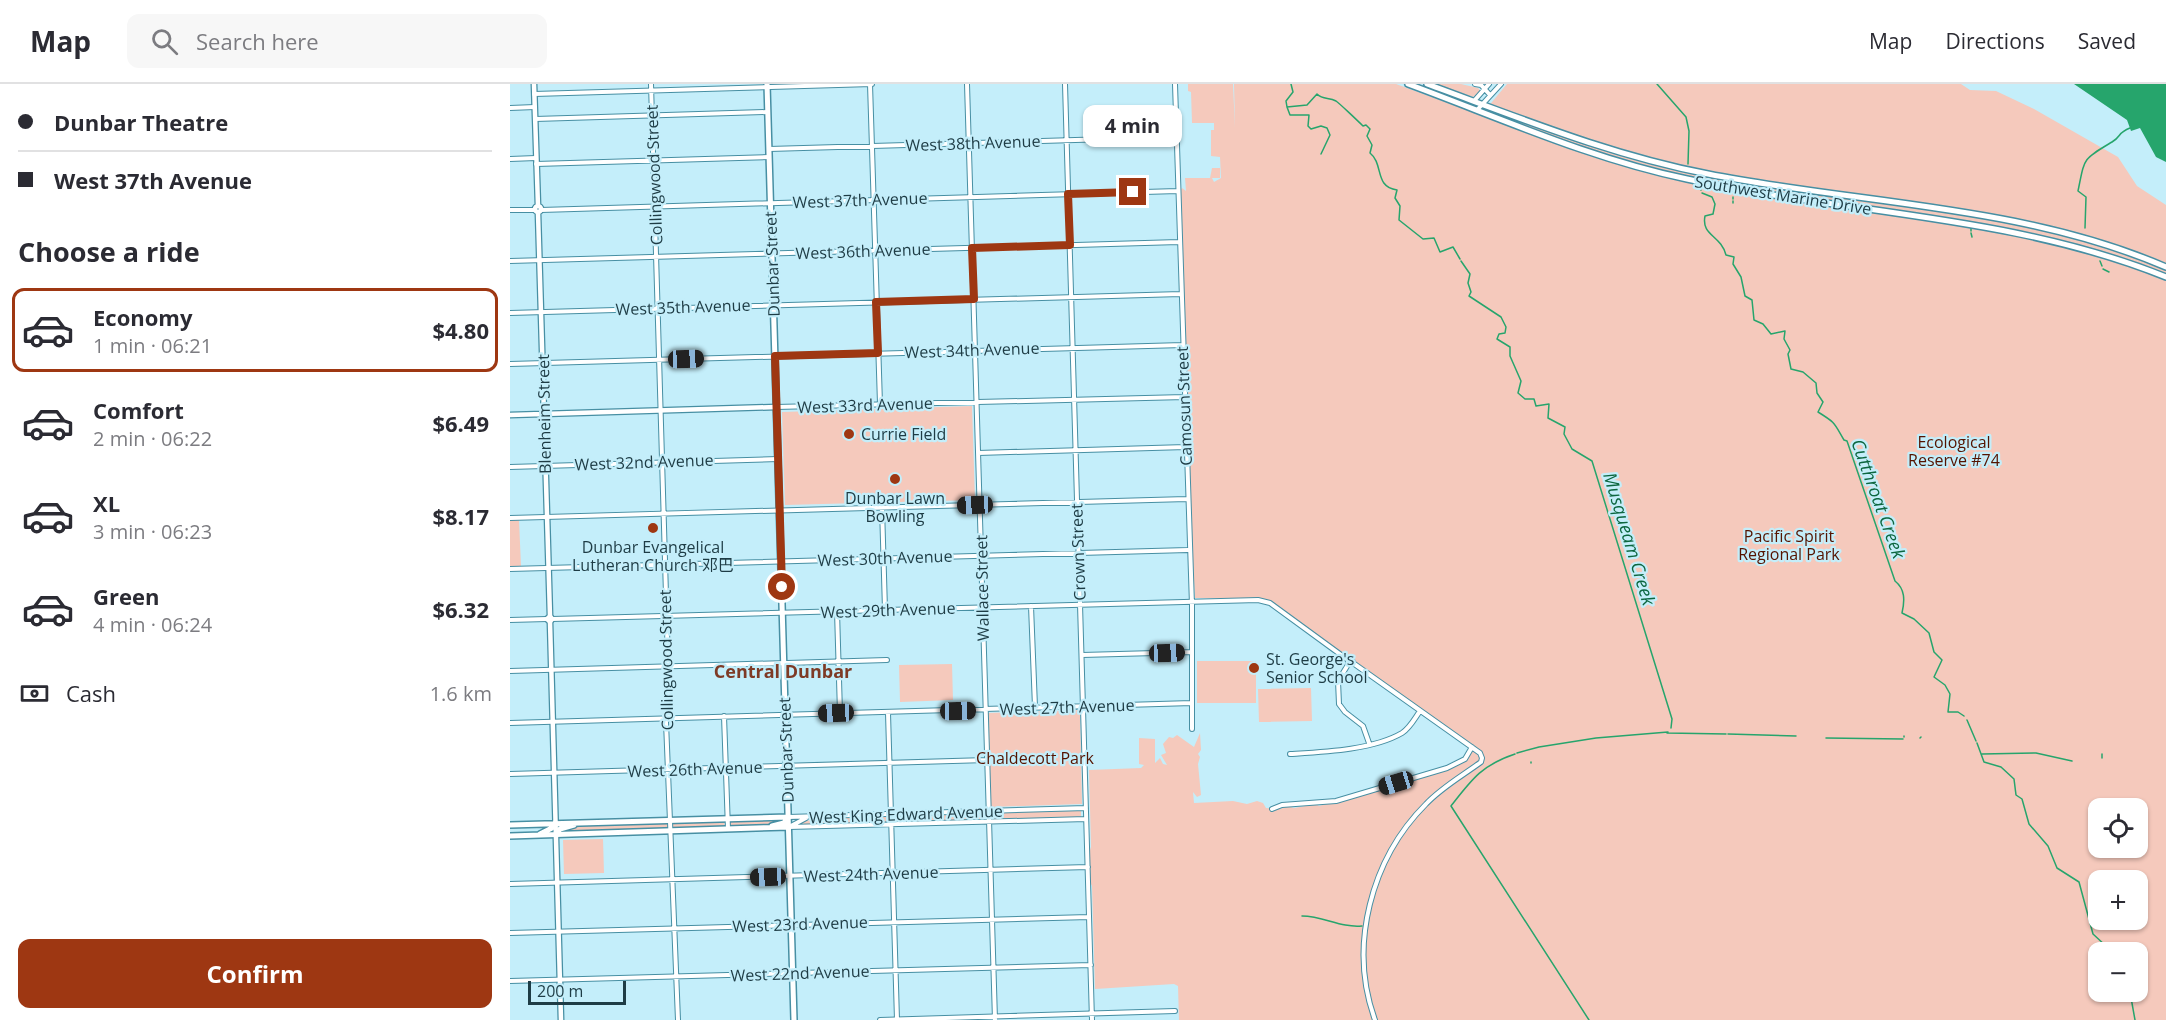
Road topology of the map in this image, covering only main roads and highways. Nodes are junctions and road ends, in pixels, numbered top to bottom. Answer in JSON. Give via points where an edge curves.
{"nodes":[{"id":1,"x":1408,"y":84,"type":"edge"},
{"id":2,"x":1427,"y":84,"type":"edge"},
{"id":3,"x":767,"y":86,"type":"edge"},
{"id":4,"x":1480,"y":107,"type":"junction"},
{"id":5,"x":2166,"y":267,"type":"edge"},
{"id":6,"x":2166,"y":277,"type":"edge"},
{"id":7,"x":788,"y":817,"type":"junction"},
{"id":8,"x":555,"y":823,"type":"junction"},
{"id":9,"x":584,"y":823,"type":"junction"},
{"id":10,"x":510,"y":825,"type":"edge"},
{"id":11,"x":789,"y":827,"type":"junction"},
{"id":12,"x":769,"y":828,"type":"junction"},
{"id":13,"x":535,"y":835,"type":"junction"},
{"id":14,"x":556,"y":835,"type":"junction"},
{"id":15,"x":510,"y":836,"type":"edge"},
{"id":16,"x":794,"y":1020,"type":"edge"}],
"edges":[{"from":1,"to":4,"type":"main road","name":"Southwest Marine Drive"},
{"from":2,"to":4,"type":"main road","name":"Southwest Marine Drive","via":[[1474,101]]},
{"from":3,"to":7,"type":"main road","name":"Dunbar Street"},
{"from":4,"to":5,"type":"main road","name":"Southwest Marine Drive","via":[[1652,162],[1734,179],[2005,220],[2094,241]]},
{"from":4,"to":6,"type":"main road","name":"Southwest Marine Drive","via":[[1578,147],[1656,172],[1732,188],[2009,230],[2079,246]]},
{"from":7,"to":9,"type":"main road","name":"West King Edward Avenue"},
{"from":7,"to":11,"type":"main road","name":"Dunbar Street"},
{"from":7,"to":12,"type":"main road","via":[[784,823]]},
{"from":8,"to":9,"type":"main road","name":"West King Edward Avenue"},
{"from":8,"to":10,"type":"main road","name":"West King Edward Avenue"},
{"from":8,"to":13,"type":"main road","via":[[551,829]]},
{"from":9,"to":14,"type":"main road","via":[[561,829]]},
{"from":11,"to":12,"type":"main road","name":"West King Edward Avenue"},
{"from":11,"to":16,"type":"main road","name":"Dunbar Street"},
{"from":12,"to":14,"type":"main road","name":"West King Edward Avenue"},
{"from":13,"to":14,"type":"main road","name":"West King Edward Avenue"},
{"from":13,"to":15,"type":"main road","name":"West King Edward Avenue"}]}
